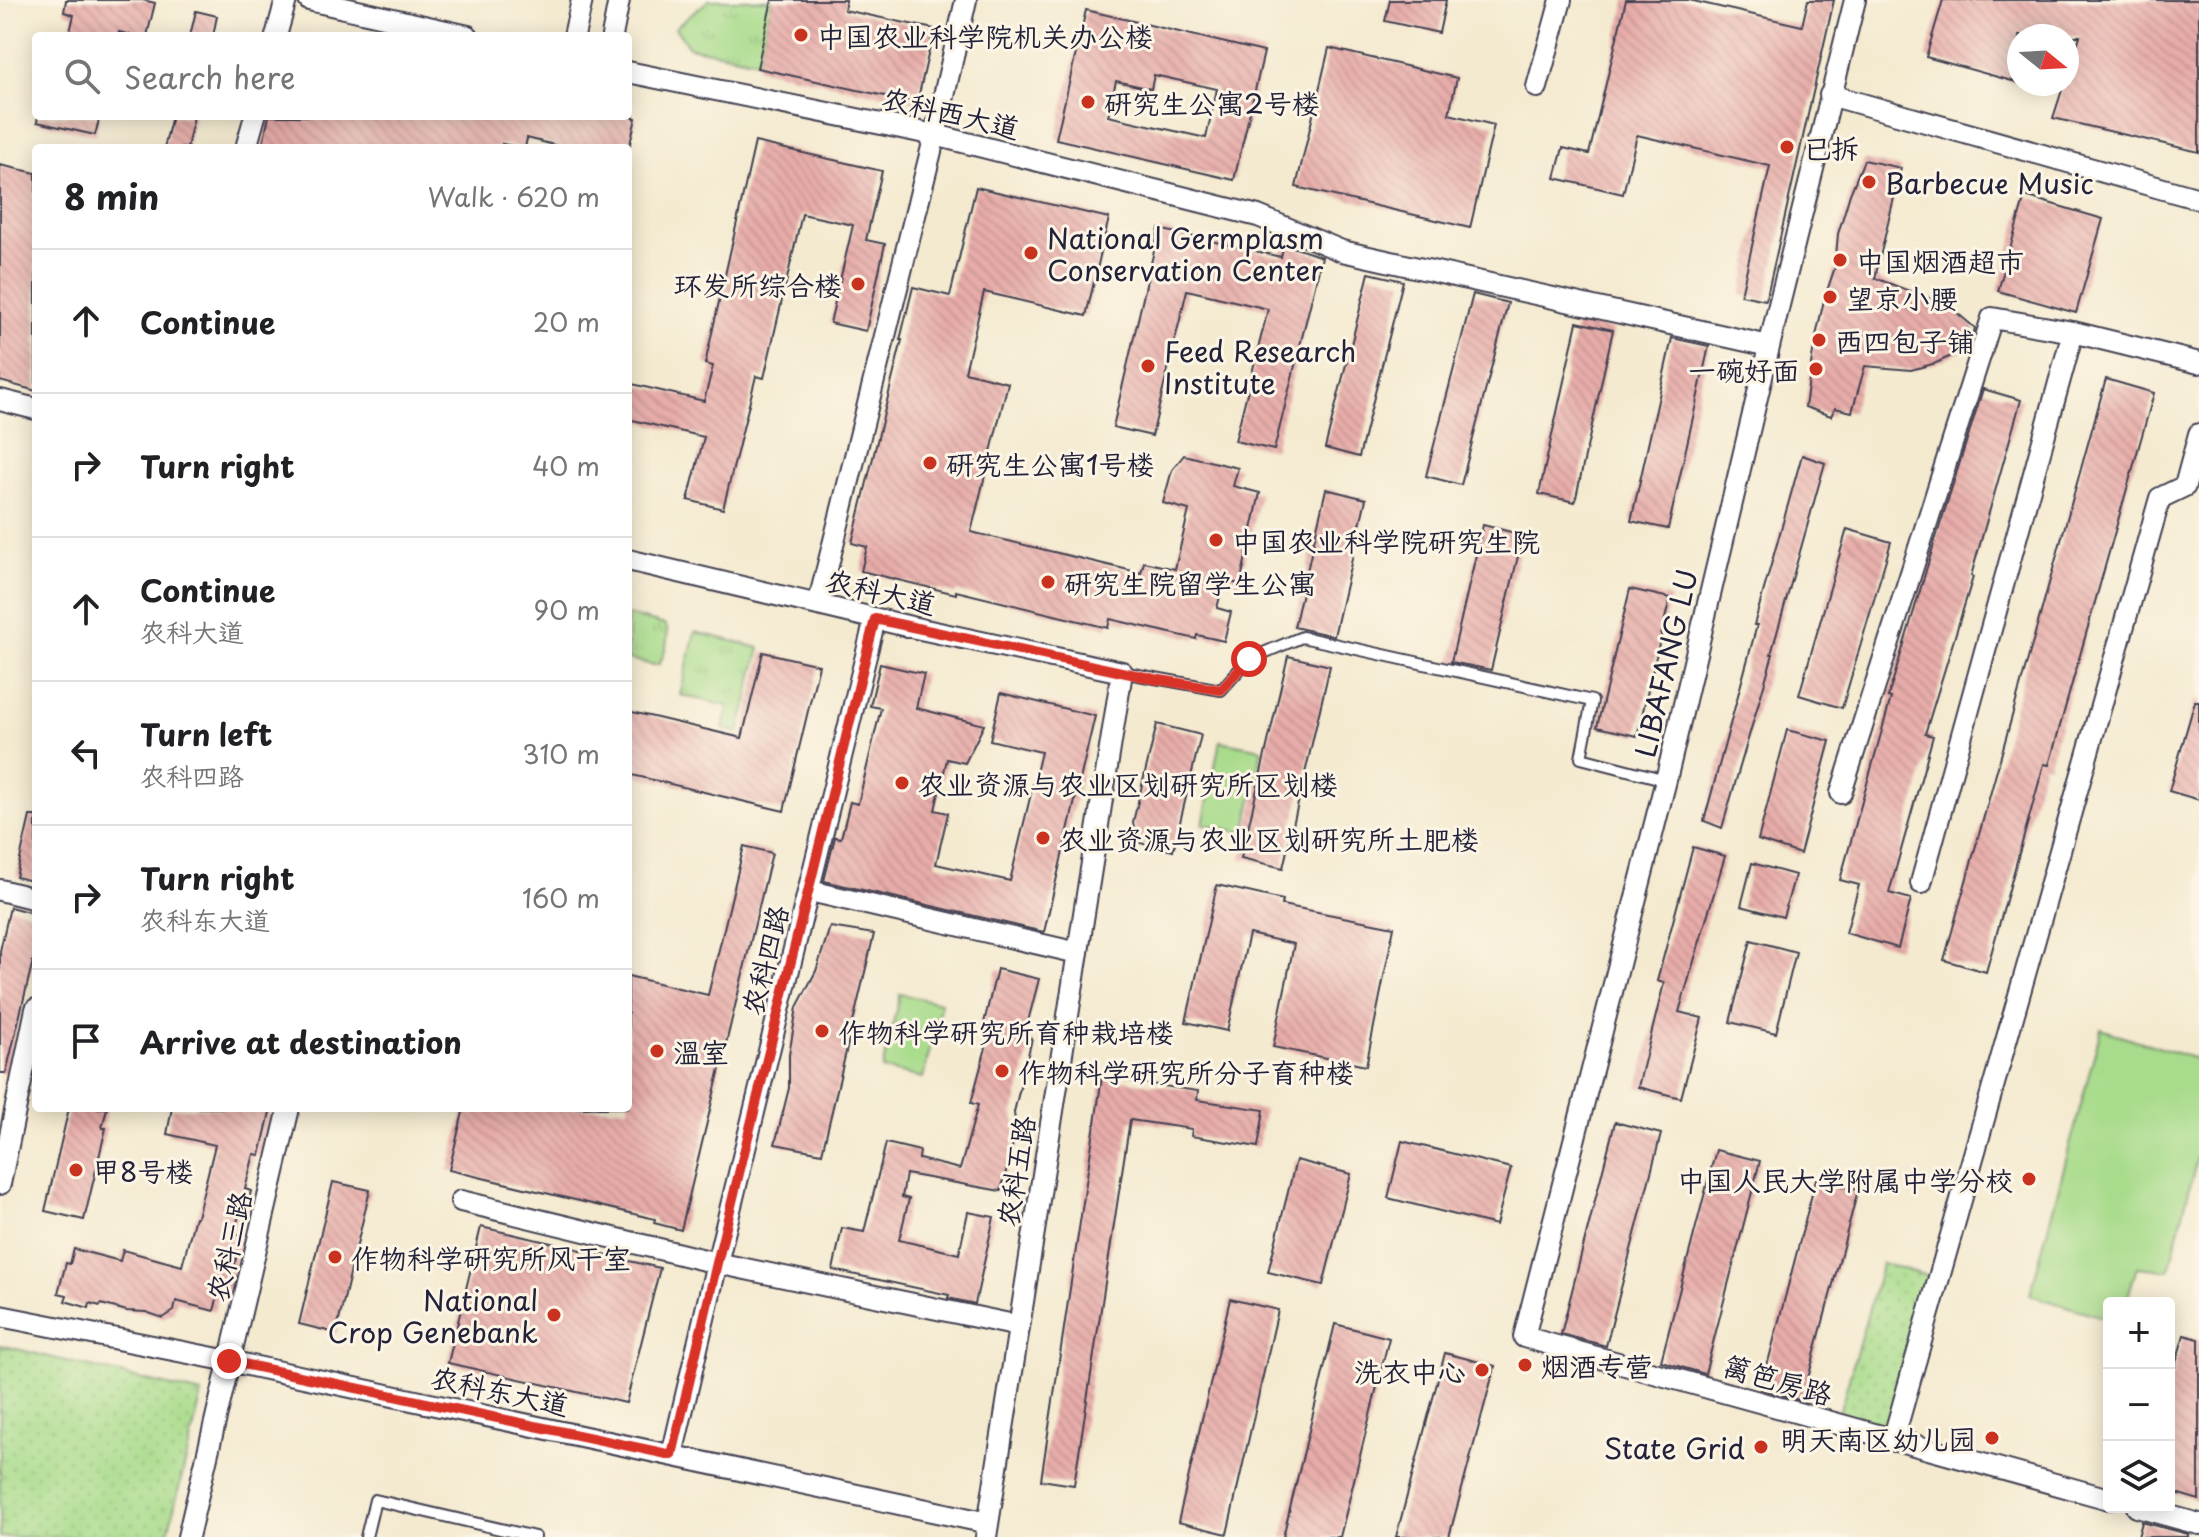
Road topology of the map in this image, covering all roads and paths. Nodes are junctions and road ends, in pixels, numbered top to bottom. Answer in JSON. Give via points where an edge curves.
{"nodes":[{"id":1,"x":286,"y":0,"type":"edge"},
{"id":2,"x":309,"y":0,"type":"edge"},
{"id":3,"x":582,"y":0,"type":"edge"},
{"id":4,"x":619,"y":0,"type":"edge"},
{"id":5,"x":966,"y":0,"type":"edge"},
{"id":6,"x":1561,"y":0,"type":"edge"},
{"id":7,"x":1855,"y":0,"type":"edge"},
{"id":8,"x":277,"y":32,"type":"edge"},
{"id":9,"x":450,"y":32,"type":"edge"},
{"id":10,"x":575,"y":32,"type":"edge"},
{"id":11,"x":613,"y":32,"type":"edge"},
{"id":12,"x":632,"y":73,"type":"edge"},
{"id":13,"x":1537,"y":87,"type":"dead end"},
{"id":14,"x":1830,"y":95,"type":"junction"},
{"id":15,"x":254,"y":120,"type":"edge"},
{"id":16,"x":935,"y":135,"type":"junction"},
{"id":17,"x":247,"y":144,"type":"edge"},
{"id":18,"x":2199,"y":199,"type":"edge"},
{"id":19,"x":2073,"y":332,"type":"junction"},
{"id":20,"x":1769,"y":346,"type":"junction"},
{"id":21,"x":2199,"y":363,"type":"edge"},
{"id":22,"x":0,"y":400,"type":"edge"},
{"id":23,"x":32,"y":408,"type":"edge"},
{"id":24,"x":2199,"y":434,"type":"edge"},
{"id":25,"x":2192,"y":488,"type":"edge"},
{"id":26,"x":632,"y":561,"type":"edge"},
{"id":27,"x":818,"y":605,"type":"junction"},
{"id":28,"x":875,"y":619,"type":"junction"},
{"id":29,"x":1122,"y":672,"type":"junction"},
{"id":30,"x":1666,"y":780,"type":"junction"},
{"id":31,"x":1841,"y":793,"type":"dead end"},
{"id":32,"x":1921,"y":883,"type":"dead end"},
{"id":33,"x":0,"y":890,"type":"edge"},
{"id":34,"x":810,"y":891,"type":"junction"},
{"id":35,"x":32,"y":898,"type":"edge"},
{"id":36,"x":1078,"y":953,"type":"junction"},
{"id":37,"x":32,"y":1022,"type":"edge"},
{"id":38,"x":7,"y":1106,"type":"edge"},
{"id":39,"x":288,"y":1112,"type":"edge"},
{"id":40,"x":0,"y":1184,"type":"edge"},
{"id":41,"x":461,"y":1201,"type":"dead end"},
{"id":42,"x":717,"y":1263,"type":"junction"},
{"id":43,"x":0,"y":1316,"type":"edge"},
{"id":44,"x":1019,"y":1326,"type":"junction"},
{"id":45,"x":229,"y":1361,"type":"junction"},
{"id":46,"x":1893,"y":1440,"type":"junction"},
{"id":47,"x":672,"y":1455,"type":"junction"},
{"id":48,"x":2103,"y":1497,"type":"edge"},
{"id":49,"x":2159,"y":1513,"type":"edge"},
{"id":50,"x":2199,"y":1524,"type":"edge"},
{"id":51,"x":987,"y":1530,"type":"edge"},
{"id":52,"x":188,"y":1537,"type":"edge"},
{"id":53,"x":366,"y":1537,"type":"edge"},
{"id":54,"x":535,"y":1537,"type":"edge"}],
"edges":[{"from":1,"to":8,"type":"street"},
{"from":2,"to":9,"type":"street"},
{"from":3,"to":10,"type":"street"},
{"from":4,"to":11,"type":"street"},
{"from":5,"to":16,"type":"street"},
{"from":6,"to":13,"type":"street"},
{"from":7,"to":14,"type":"street","name":"LIBAFANG LU"},
{"from":12,"to":16,"type":"street","name":"农科西大道"},
{"from":14,"to":18,"type":"street"},
{"from":14,"to":20,"type":"street","name":"LIBAFANG LU"},
{"from":15,"to":17,"type":"street"},
{"from":16,"to":20,"type":"street","name":"农科西大道","via":[[1258,216],[1342,251]]},
{"from":16,"to":27,"type":"street"},
{"from":19,"to":21,"type":"street"},
{"from":19,"to":31,"type":"street","via":[[1992,318]]},
{"from":19,"to":32,"type":"street"},
{"from":20,"to":30,"type":"street","name":"LIBAFANG LU"},
{"from":22,"to":23,"type":"street"},
{"from":24,"to":25,"type":"street"},
{"from":25,"to":46,"type":"street","via":[[2160,498]]},
{"from":26,"to":27,"type":"street","name":"农科大道"},
{"from":27,"to":28,"type":"street","name":"农科大道"},
{"from":28,"to":29,"type":"street","name":"农科大道"},
{"from":28,"to":34,"type":"street","name":"农科四路"},
{"from":29,"to":30,"type":"lane","via":[[1221,690],[1249,659],[1302,637],[1592,701],[1581,758]]},
{"from":29,"to":36,"type":"street","name":"农科五路"},
{"from":30,"to":46,"type":"street","name":"LIBAFANG LU","via":[[1524,1337]]},
{"from":33,"to":35,"type":"street"},
{"from":34,"to":36,"type":"street"},
{"from":34,"to":42,"type":"street","name":"农科四路"},
{"from":36,"to":44,"type":"street","name":"农科五路"},
{"from":37,"to":38,"type":"street"},
{"from":38,"to":40,"type":"street"},
{"from":39,"to":45,"type":"street","name":"农科三路"},
{"from":41,"to":42,"type":"street"},
{"from":42,"to":44,"type":"street"},
{"from":42,"to":47,"type":"street","name":"农科四路"},
{"from":43,"to":45,"type":"street","name":"农科东大道"},
{"from":44,"to":51,"type":"street","name":"农科五路"},
{"from":45,"to":47,"type":"street","name":"农科东大道"},
{"from":45,"to":52,"type":"street","name":"农科三路"},
{"from":46,"to":48,"type":"street"},
{"from":47,"to":51,"type":"street","name":"农科东大道"},
{"from":49,"to":50,"type":"street"},
{"from":53,"to":54,"type":"lane","via":[[375,1500]]}]}
